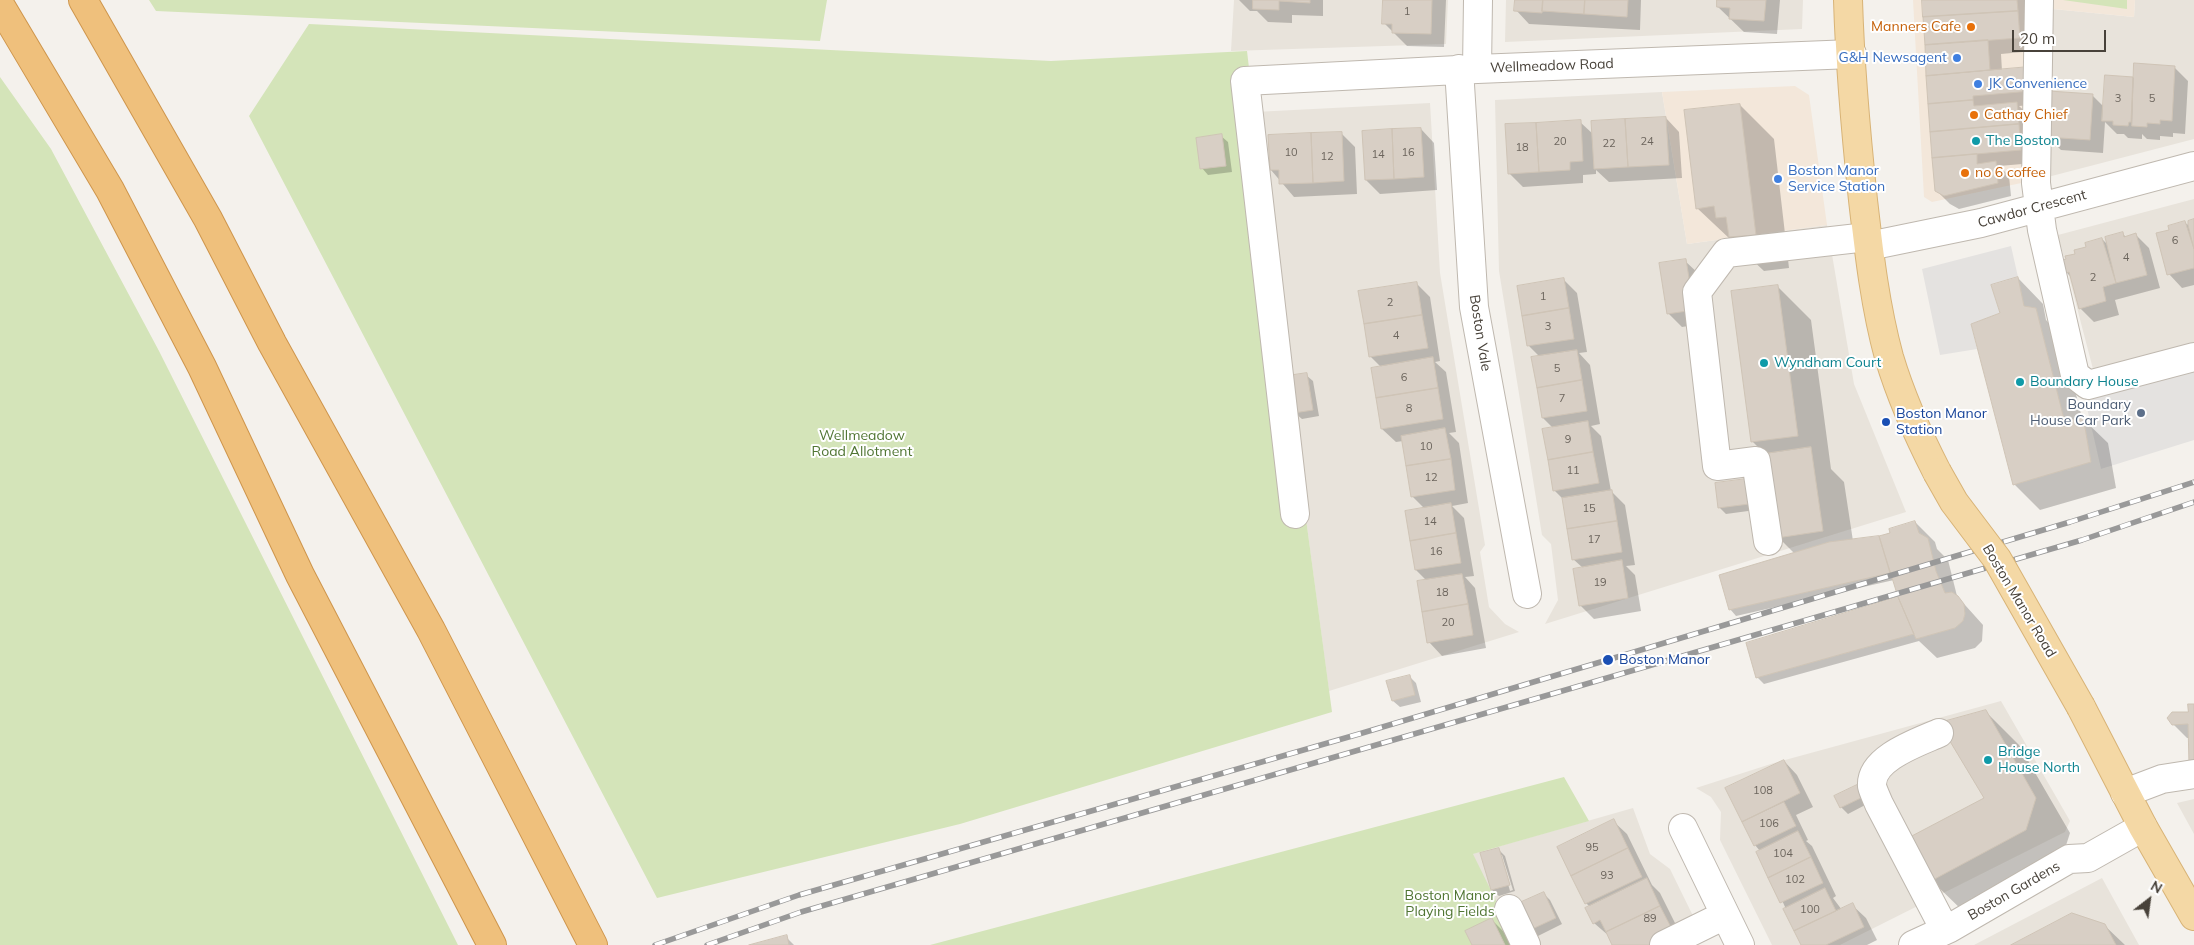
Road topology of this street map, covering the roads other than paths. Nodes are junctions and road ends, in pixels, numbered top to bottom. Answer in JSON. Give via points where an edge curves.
{"nodes":[{"id":1,"x":83,"y":0,"type":"edge"},
{"id":2,"x":1478,"y":0,"type":"edge"},
{"id":3,"x":1848,"y":0,"type":"edge"},
{"id":4,"x":2039,"y":0,"type":"edge"},
{"id":5,"x":0,"y":5,"type":"edge"},
{"id":6,"x":1852,"y":54,"type":"junction"},
{"id":7,"x":1468,"y":69,"type":"junction"},
{"id":8,"x":2194,"y":166,"type":"edge"},
{"id":9,"x":2040,"y":207,"type":"junction"},
{"id":10,"x":1868,"y":241,"type":"junction"},
{"id":11,"x":2194,"y":357,"type":"edge"},
{"id":12,"x":1295,"y":514,"type":"dead end"},
{"id":13,"x":1768,"y":540,"type":"dead end"},
{"id":14,"x":1527,"y":594,"type":"dead end"},
{"id":15,"x":1939,"y":734,"type":"dead end"},
{"id":16,"x":2194,"y":774,"type":"edge"},
{"id":17,"x":2125,"y":793,"type":"junction"},
{"id":18,"x":2143,"y":827,"type":"junction"},
{"id":19,"x":1683,"y":828,"type":"dead end"},
{"id":20,"x":1509,"y":909,"type":"dead end"},
{"id":21,"x":1726,"y":914,"type":"junction"},
{"id":22,"x":2194,"y":916,"type":"edge"},
{"id":23,"x":1951,"y":934,"type":"edge"},
{"id":24,"x":492,"y":945,"type":"edge"},
{"id":25,"x":593,"y":945,"type":"edge"},
{"id":26,"x":1526,"y":945,"type":"edge"},
{"id":27,"x":1664,"y":945,"type":"edge"},
{"id":28,"x":1740,"y":945,"type":"edge"},
{"id":29,"x":1913,"y":945,"type":"edge"}],
"edges":[{"from":1,"to":25,"type":"highway","via":[[208,219],[272,343],[431,630]]},
{"from":2,"to":7,"type":"street","name":"Boston Vale"},
{"from":3,"to":6,"type":"main road","name":"Boston Manor Road"},
{"from":4,"to":9,"type":"street","via":[[2036,183]]},
{"from":5,"to":24,"type":"highway","via":[[110,190],[202,367],[300,575]]},
{"from":6,"to":7,"type":"street","name":"Wellmeadow Road"},
{"from":6,"to":10,"type":"main road","name":"Boston Manor Road"},
{"from":7,"to":12,"type":"street","name":"Wellmeadow Road","via":[[1244,81]]},
{"from":7,"to":14,"type":"street","name":"Boston Vale","via":[[1474,307]]},
{"from":8,"to":9,"type":"street","name":"Cawdor Crescent"},
{"from":9,"to":10,"type":"street","name":"Cawdor Crescent","via":[[1981,223]]},
{"from":9,"to":11,"type":"street","via":[[2048,260],[2075,375],[2088,385]]},
{"from":10,"to":13,"type":"street","name":"Cawdor Crescent","via":[[1726,253],[1697,292],[1718,466],[1756,461]]},
{"from":10,"to":17,"type":"main road","name":"Boston Manor Road","bridge":true,"via":[[1889,357],[1918,434],[1954,502],[1997,559],[2081,707]]},
{"from":15,"to":23,"type":"street","via":[[1903,748],[1874,772],[1872,786]]},
{"from":16,"to":17,"type":"street","via":[[2162,779]]},
{"from":17,"to":18,"type":"main road","name":"Boston Manor Road"},
{"from":18,"to":22,"type":"main road","name":"Boston Manor Road"},
{"from":18,"to":23,"type":"street","name":"Boston Gardens","via":[[2088,858],[2069,859]]},
{"from":19,"to":21,"type":"street"},
{"from":20,"to":26,"type":"street"},
{"from":21,"to":27,"type":"street"},
{"from":21,"to":28,"type":"street"},
{"from":23,"to":29,"type":"street","name":"Boston Gardens"}]}
